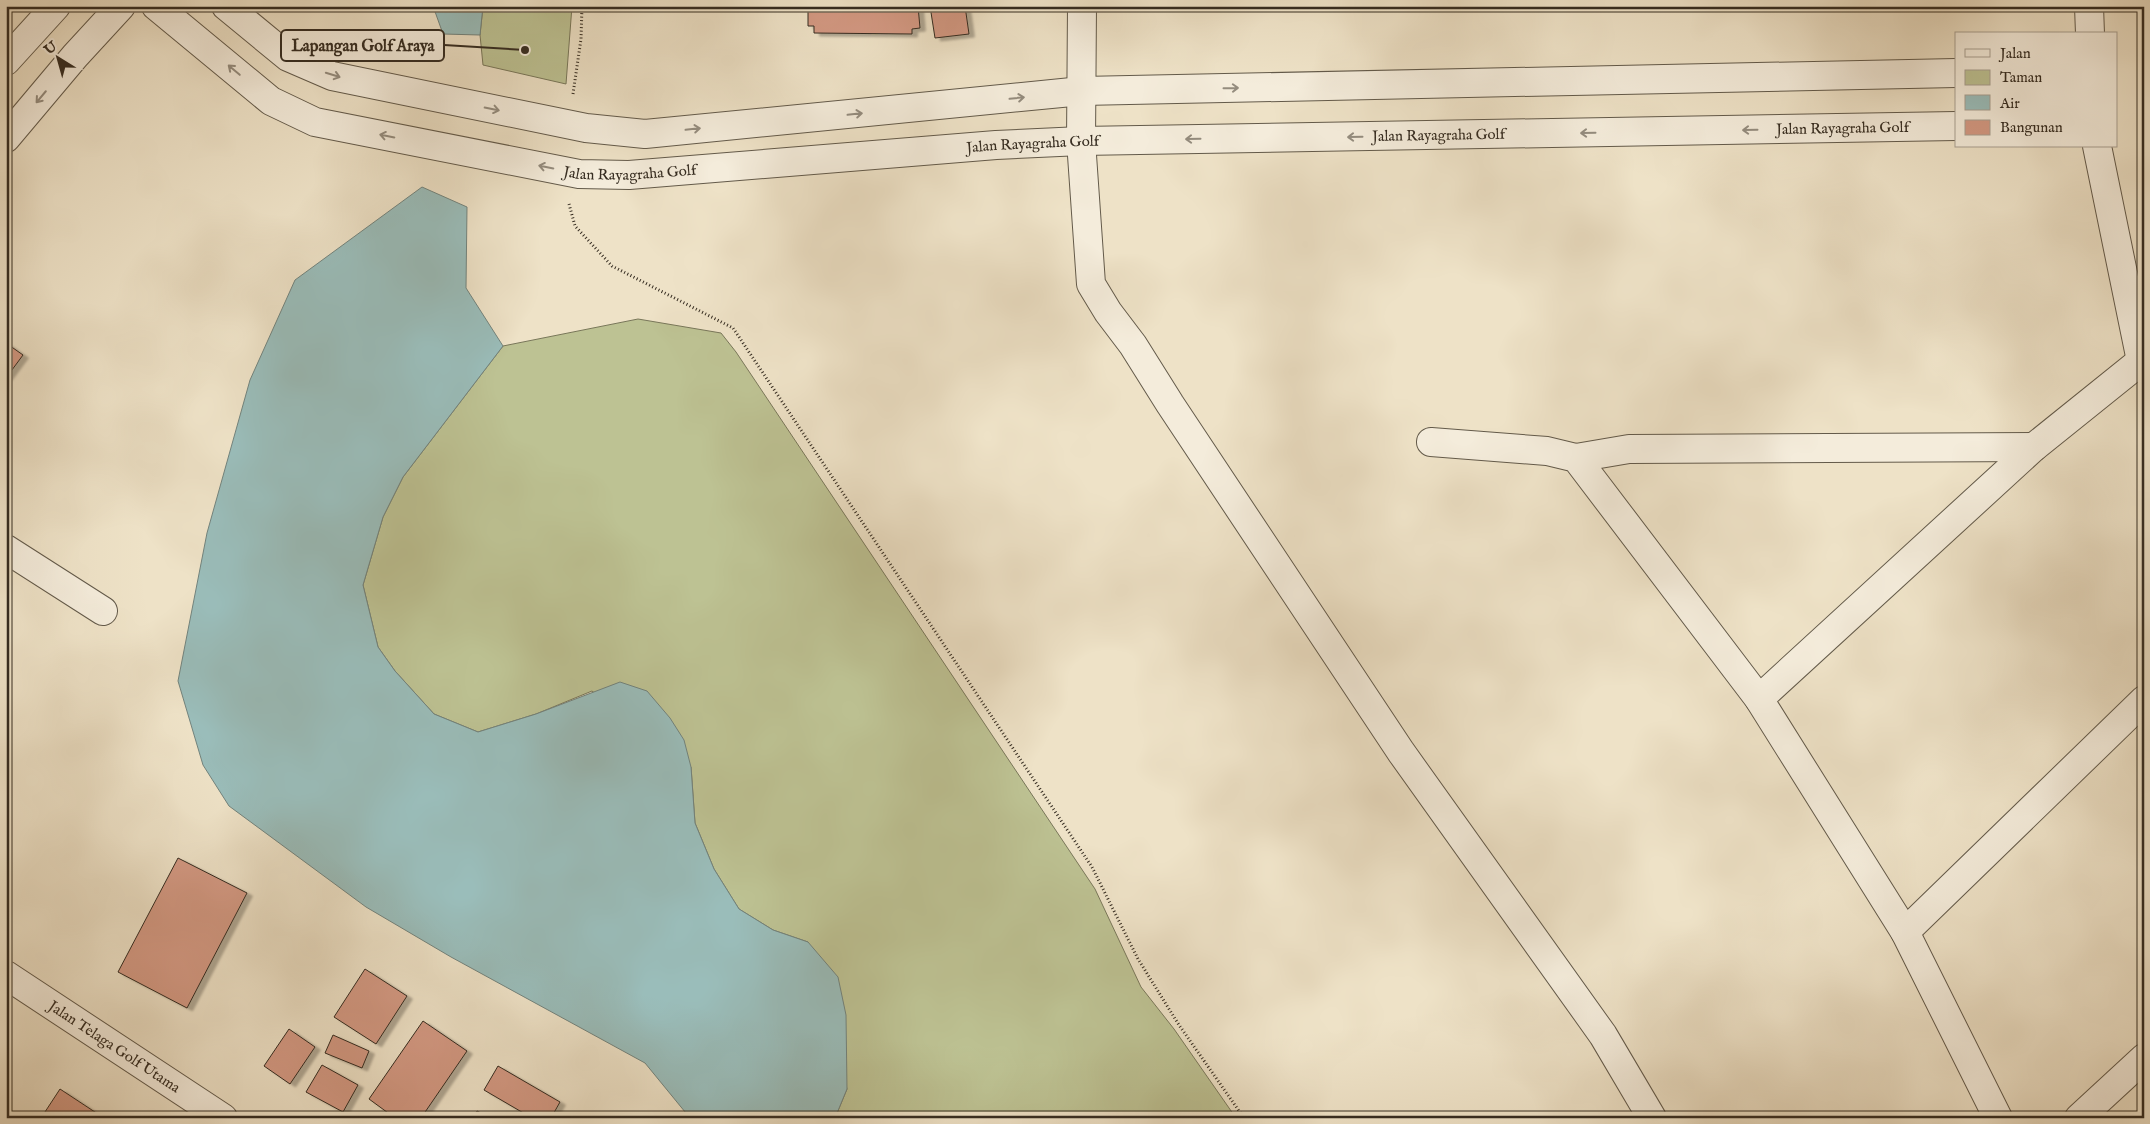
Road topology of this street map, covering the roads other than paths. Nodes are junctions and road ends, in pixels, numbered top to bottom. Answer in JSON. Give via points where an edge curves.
{"nodes":[{"id":1,"x":56,"y":6,"type":"edge"},
{"id":2,"x":122,"y":6,"type":"edge"},
{"id":3,"x":156,"y":6,"type":"edge"},
{"id":4,"x":226,"y":6,"type":"edge"},
{"id":5,"x":1082,"y":6,"type":"edge"},
{"id":6,"x":2089,"y":6,"type":"edge"},
{"id":7,"x":2090,"y":32,"type":"edge"},
{"id":8,"x":6,"y":61,"type":"edge"},
{"id":9,"x":1955,"y":73,"type":"edge"},
{"id":10,"x":1082,"y":91,"type":"junction"},
{"id":11,"x":1955,"y":126,"type":"edge"},
{"id":12,"x":6,"y":138,"type":"edge"},
{"id":13,"x":1081,"y":141,"type":"junction"},
{"id":14,"x":2097,"y":148,"type":"edge"},
{"id":15,"x":2142,"y":362,"type":"edge"},
{"id":16,"x":1431,"y":442,"type":"dead end"},
{"id":17,"x":2034,"y":447,"type":"junction"},
{"id":18,"x":1576,"y":458,"type":"junction"},
{"id":19,"x":6,"y":549,"type":"edge"},
{"id":20,"x":104,"y":611,"type":"dead end"},
{"id":21,"x":1759,"y":699,"type":"junction"},
{"id":22,"x":2144,"y":700,"type":"edge"},
{"id":23,"x":1905,"y":932,"type":"junction"},
{"id":24,"x":6,"y":975,"type":"edge"},
{"id":25,"x":2144,"y":1058,"type":"edge"},
{"id":26,"x":223,"y":1118,"type":"edge"},
{"id":27,"x":1652,"y":1118,"type":"edge"},
{"id":28,"x":1998,"y":1118,"type":"edge"},
{"id":29,"x":2079,"y":1118,"type":"edge"}],
"edges":[{"from":1,"to":8,"type":"street"},
{"from":2,"to":12,"type":"street","one_way":true},
{"from":13,"to":3,"type":"street","name":"Jalan Rayagraha Golf","one_way":true,"via":[[629,175],[579,174],[315,122],[271,101]]},
{"from":4,"to":10,"type":"street","one_way":true,"via":[[288,57],[332,76],[568,124],[645,134]]},
{"from":5,"to":10,"type":"street"},
{"from":6,"to":7,"type":"street"},
{"from":10,"to":9,"type":"street","one_way":true},
{"from":10,"to":13,"type":"street"},
{"from":11,"to":13,"type":"street","name":"Jalan Rayagraha Golf","one_way":true},
{"from":13,"to":27,"type":"street","via":[[1091,284],[1401,752],[1603,1035]]},
{"from":14,"to":15,"type":"street"},
{"from":15,"to":17,"type":"street"},
{"from":16,"to":18,"type":"street","via":[[1547,451]]},
{"from":17,"to":18,"type":"street","via":[[1628,450]]},
{"from":17,"to":21,"type":"street"},
{"from":18,"to":21,"type":"street"},
{"from":19,"to":20,"type":"street"},
{"from":21,"to":23,"type":"street"},
{"from":22,"to":23,"type":"street"},
{"from":23,"to":28,"type":"street"},
{"from":24,"to":26,"type":"street","name":"Jalan Telaga Golf Utama"},
{"from":25,"to":29,"type":"street"}]}
